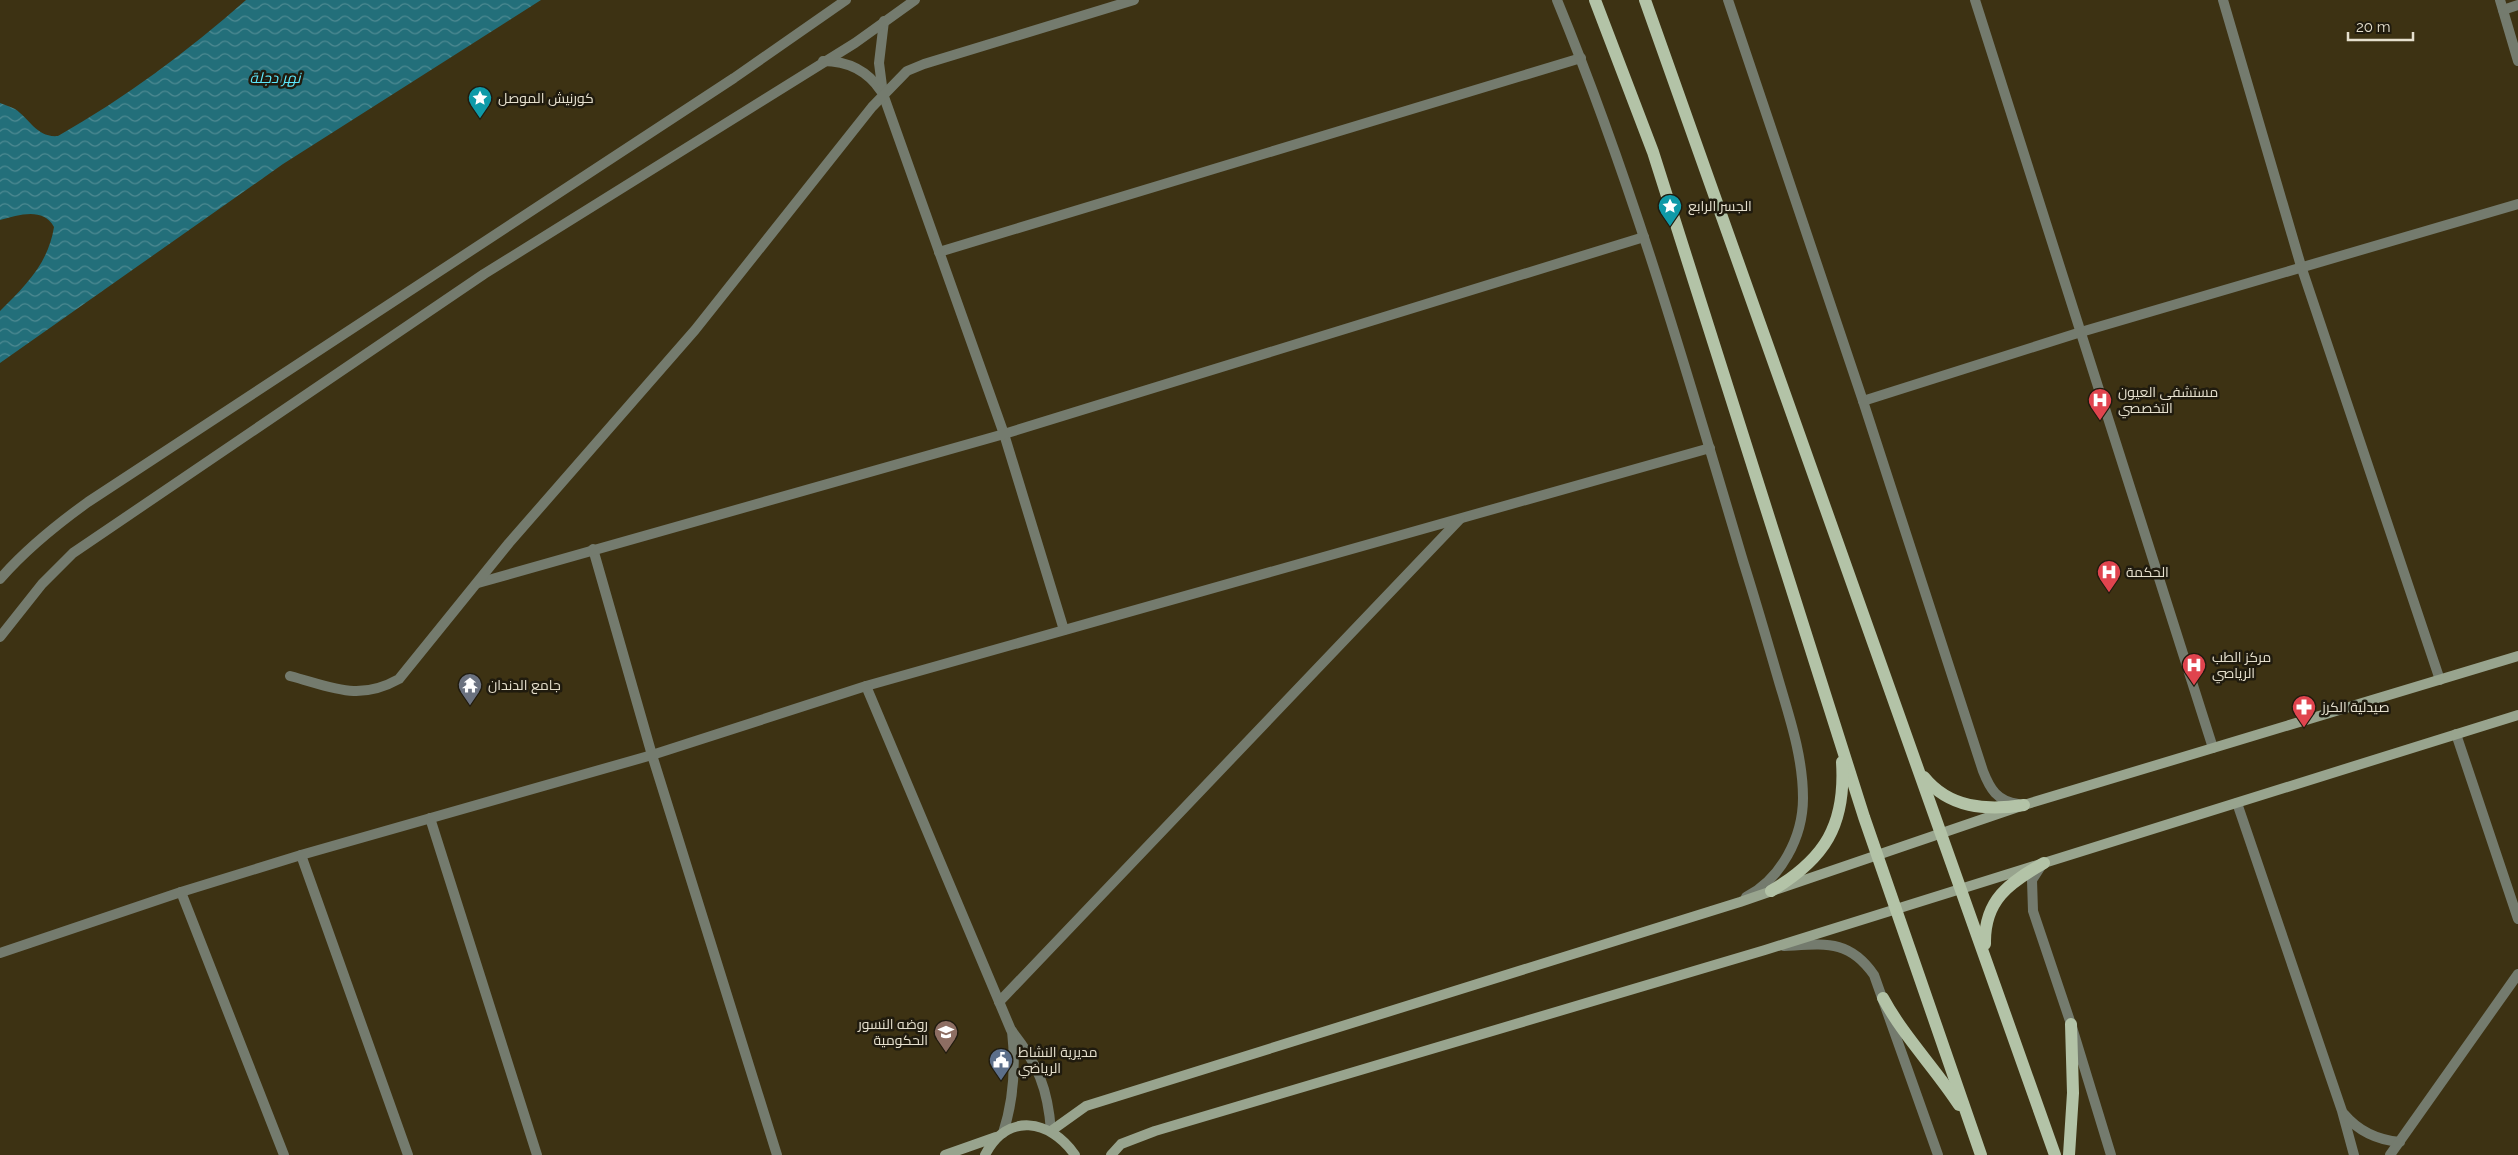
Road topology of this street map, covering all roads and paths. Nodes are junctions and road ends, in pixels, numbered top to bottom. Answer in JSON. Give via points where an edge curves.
{"nodes":[{"id":1,"x":846,"y":0,"type":"edge"},
{"id":2,"x":915,"y":0,"type":"edge"},
{"id":3,"x":1134,"y":0,"type":"edge"},
{"id":4,"x":1557,"y":0,"type":"edge"},
{"id":5,"x":1595,"y":0,"type":"edge"},
{"id":6,"x":1646,"y":0,"type":"edge"},
{"id":7,"x":1728,"y":0,"type":"edge"},
{"id":8,"x":1975,"y":0,"type":"edge"},
{"id":9,"x":2223,"y":0,"type":"edge"},
{"id":10,"x":2502,"y":5,"type":"edge"},
{"id":11,"x":2518,"y":5,"type":"edge"},
{"id":12,"x":884,"y":21,"type":"junction"},
{"id":13,"x":1581,"y":58,"type":"junction"},
{"id":14,"x":2518,"y":60,"type":"edge"},
{"id":15,"x":823,"y":62,"type":"junction"},
{"id":16,"x":883,"y":94,"type":"junction"},
{"id":17,"x":2518,"y":204,"type":"edge"},
{"id":18,"x":1644,"y":237,"type":"junction"},
{"id":19,"x":939,"y":252,"type":"junction"},
{"id":20,"x":2301,"y":266,"type":"junction"},
{"id":21,"x":2081,"y":332,"type":"junction"},
{"id":22,"x":1863,"y":401,"type":"junction"},
{"id":23,"x":1004,"y":434,"type":"junction"},
{"id":24,"x":1710,"y":448,"type":"junction"},
{"id":25,"x":1461,"y":518,"type":"junction"},
{"id":26,"x":593,"y":549,"type":"junction"},
{"id":27,"x":0,"y":579,"type":"edge"},
{"id":28,"x":478,"y":583,"type":"junction"},
{"id":29,"x":1064,"y":630,"type":"junction"},
{"id":30,"x":0,"y":637,"type":"edge"},
{"id":31,"x":2518,"y":656,"type":"edge"},
{"id":32,"x":290,"y":676,"type":"dead end"},
{"id":33,"x":2440,"y":680,"type":"junction"},
{"id":34,"x":866,"y":686,"type":"junction"},
{"id":35,"x":2518,"y":715,"type":"edge"},
{"id":36,"x":1836,"y":730,"type":"junction"},
{"id":37,"x":2456,"y":734,"type":"junction"},
{"id":38,"x":2213,"y":748,"type":"junction"},
{"id":39,"x":652,"y":755,"type":"junction"},
{"id":40,"x":1914,"y":759,"type":"junction"},
{"id":41,"x":2237,"y":803,"type":"junction"},
{"id":42,"x":2024,"y":805,"type":"junction"},
{"id":43,"x":430,"y":818,"type":"junction"},
{"id":44,"x":1941,"y":833,"type":"junction"},
{"id":45,"x":302,"y":855,"type":"junction"},
{"id":46,"x":1877,"y":855,"type":"junction"},
{"id":47,"x":2044,"y":863,"type":"junction"},
{"id":48,"x":1962,"y":889,"type":"junction"},
{"id":49,"x":1771,"y":891,"type":"junction"},
{"id":50,"x":182,"y":892,"type":"junction"},
{"id":51,"x":1735,"y":903,"type":"junction"},
{"id":52,"x":1895,"y":910,"type":"junction"},
{"id":53,"x":2518,"y":919,"type":"edge"},
{"id":54,"x":1778,"y":946,"type":"junction"},
{"id":55,"x":0,"y":953,"type":"edge"},
{"id":56,"x":2518,"y":974,"type":"edge"},
{"id":57,"x":1994,"y":983,"type":"junction"},
{"id":58,"x":1882,"y":998,"type":"junction"},
{"id":59,"x":999,"y":1002,"type":"junction"},
{"id":60,"x":2071,"y":1024,"type":"junction"},
{"id":61,"x":1012,"y":1030,"type":"junction"},
{"id":62,"x":2342,"y":1111,"type":"junction"},
{"id":63,"x":1971,"y":1123,"type":"junction"},
{"id":64,"x":1051,"y":1131,"type":"junction"},
{"id":65,"x":999,"y":1135,"type":"junction"},
{"id":66,"x":2400,"y":1142,"type":"junction"},
{"id":67,"x":284,"y":1155,"type":"edge"},
{"id":68,"x":408,"y":1155,"type":"edge"},
{"id":69,"x":537,"y":1155,"type":"edge"},
{"id":70,"x":777,"y":1155,"type":"edge"},
{"id":71,"x":945,"y":1155,"type":"edge"},
{"id":72,"x":985,"y":1155,"type":"edge"},
{"id":73,"x":1075,"y":1155,"type":"edge"},
{"id":74,"x":1111,"y":1155,"type":"edge"},
{"id":75,"x":1938,"y":1155,"type":"edge"},
{"id":76,"x":1981,"y":1155,"type":"edge"},
{"id":77,"x":2055,"y":1155,"type":"edge"},
{"id":78,"x":2069,"y":1155,"type":"edge"},
{"id":79,"x":2111,"y":1155,"type":"edge"},
{"id":80,"x":2354,"y":1155,"type":"edge"},
{"id":81,"x":2390,"y":1155,"type":"edge"}],
"edges":[{"from":1,"to":27,"type":"street","via":[[725,84],[88,502],[53,527]]},
{"from":2,"to":12,"type":"street"},
{"from":3,"to":16,"type":"street","via":[[924,64],[907,71]]},
{"from":4,"to":13,"type":"street"},
{"from":5,"to":36,"type":"main road","via":[[1653,152],[1692,270]]},
{"from":6,"to":40,"type":"main road"},
{"from":7,"to":22,"type":"street"},
{"from":8,"to":21,"type":"street"},
{"from":9,"to":20,"type":"street"},
{"from":10,"to":11,"type":"street"},
{"from":10,"to":14,"type":"street"},
{"from":12,"to":15,"type":"street"},
{"from":12,"to":16,"type":"street","via":[[879,63]]},
{"from":13,"to":18,"type":"street"},
{"from":13,"to":19,"type":"street"},
{"from":15,"to":16,"type":"street","via":[[836,61],[857,68],[875,82]]},
{"from":15,"to":30,"type":"street","via":[[484,274],[73,553],[42,584]]},
{"from":16,"to":19,"type":"street"},
{"from":16,"to":28,"type":"street","via":[[695,330]]},
{"from":17,"to":20,"type":"street"},
{"from":18,"to":23,"type":"street"},
{"from":18,"to":24,"type":"street"},
{"from":19,"to":23,"type":"street"},
{"from":20,"to":21,"type":"street"},
{"from":20,"to":33,"type":"street"},
{"from":21,"to":22,"type":"street"},
{"from":21,"to":38,"type":"street"},
{"from":22,"to":42,"type":"street","via":[[1989,786],[2008,803]]},
{"from":23,"to":26,"type":"street"},
{"from":23,"to":29,"type":"street"},
{"from":24,"to":25,"type":"street"},
{"from":24,"to":51,"type":"street","via":[[1794,733],[1802,780],[1801,823],[1790,851],[1773,876],[1755,892]]},
{"from":25,"to":29,"type":"street"},
{"from":25,"to":59,"type":"street"},
{"from":26,"to":28,"type":"street"},
{"from":26,"to":39,"type":"street"},
{"from":28,"to":32,"type":"street","via":[[400,679],[383,688],[363,693],[344,691]]},
{"from":29,"to":34,"type":"street"},
{"from":31,"to":33,"type":"main road"},
{"from":33,"to":38,"type":"main road"},
{"from":34,"to":39,"type":"street"},
{"from":34,"to":59,"type":"street"},
{"from":35,"to":37,"type":"main road"},
{"from":36,"to":46,"type":"main road"},
{"from":36,"to":49,"type":"main road","via":[[1842,763],[1842,796],[1835,826],[1818,854],[1797,876]]},
{"from":37,"to":41,"type":"main road"},
{"from":37,"to":53,"type":"street"},
{"from":38,"to":42,"type":"main road"},
{"from":39,"to":43,"type":"street"},
{"from":39,"to":70,"type":"street"},
{"from":40,"to":42,"type":"main road","via":[[1934,789],[1955,801],[1978,807]]},
{"from":40,"to":44,"type":"main road"},
{"from":41,"to":47,"type":"main road"},
{"from":41,"to":62,"type":"street"},
{"from":42,"to":44,"type":"main road"},
{"from":43,"to":45,"type":"street"},
{"from":43,"to":69,"type":"street"},
{"from":44,"to":46,"type":"main road"},
{"from":44,"to":48,"type":"main road"},
{"from":45,"to":50,"type":"street"},
{"from":45,"to":68,"type":"street"},
{"from":46,"to":49,"type":"main road"},
{"from":46,"to":52,"type":"main road"},
{"from":47,"to":48,"type":"main road"},
{"from":47,"to":57,"type":"main road","via":[[2014,882],[1990,907],[1985,944]]},
{"from":47,"to":60,"type":"street","via":[[2032,880],[2033,911]]},
{"from":48,"to":52,"type":"main road"},
{"from":48,"to":57,"type":"main road"},
{"from":49,"to":51,"type":"main road"},
{"from":50,"to":55,"type":"street"},
{"from":50,"to":67,"type":"street"},
{"from":51,"to":64,"type":"main road","via":[[1086,1106]]},
{"from":52,"to":54,"type":"main road"},
{"from":52,"to":63,"type":"main road"},
{"from":54,"to":58,"type":"street","via":[[1826,945],[1856,953],[1874,975]]},
{"from":54,"to":74,"type":"main road","via":[[1155,1131],[1121,1144]]},
{"from":56,"to":66,"type":"street"},
{"from":57,"to":77,"type":"main road"},
{"from":58,"to":63,"type":"main road","via":[[1897,1024],[1937,1071]]},
{"from":58,"to":75,"type":"street"},
{"from":59,"to":61,"type":"street"},
{"from":60,"to":78,"type":"main road","via":[[2073,1093]]},
{"from":60,"to":79,"type":"street"},
{"from":61,"to":64,"type":"street","via":[[1029,1052],[1041,1077],[1049,1104]]},
{"from":61,"to":65,"type":"street","via":[[1012,1098]]},
{"from":62,"to":66,"type":"street","via":[[2367,1133],[2383,1140]]},
{"from":62,"to":80,"type":"street"},
{"from":63,"to":76,"type":"main road"},
{"from":64,"to":65,"type":"main road","via":[[1032,1125],[1013,1127]]},
{"from":64,"to":73,"type":"main road"},
{"from":65,"to":71,"type":"main road"},
{"from":65,"to":72,"type":"main road"},
{"from":66,"to":81,"type":"street"}]}
